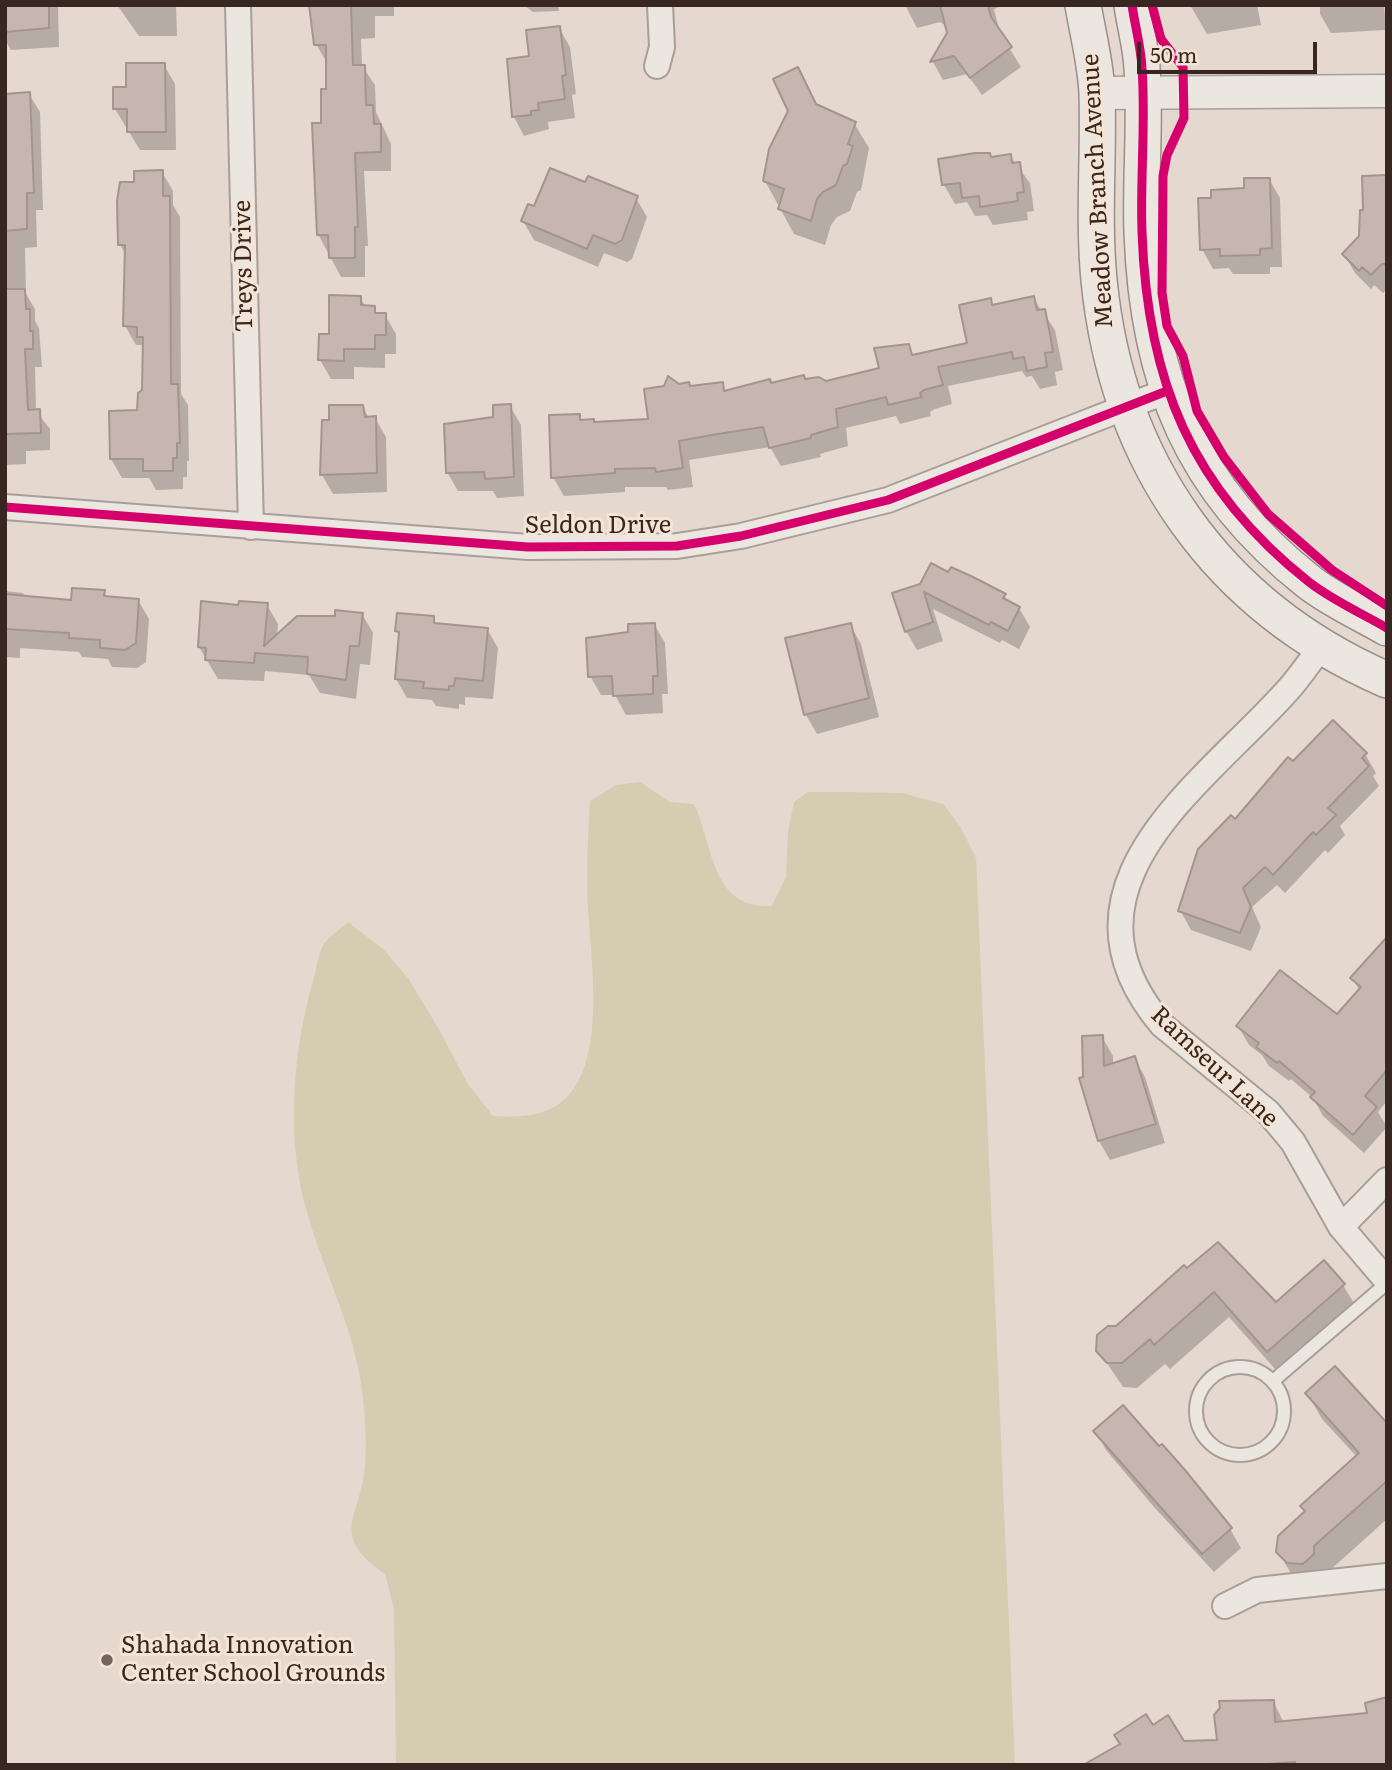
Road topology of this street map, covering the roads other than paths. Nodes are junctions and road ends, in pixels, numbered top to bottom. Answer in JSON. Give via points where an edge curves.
{"nodes":[{"id":1,"x":238,"y":5,"type":"edge"},
{"id":2,"x":660,"y":5,"type":"edge"},
{"id":3,"x":1083,"y":5,"type":"edge"},
{"id":4,"x":1132,"y":5,"type":"edge"},
{"id":5,"x":657,"y":66,"type":"dead end"},
{"id":6,"x":1387,"y":91,"type":"edge"},
{"id":7,"x":1097,"y":93,"type":"junction"},
{"id":8,"x":1142,"y":93,"type":"junction"},
{"id":9,"x":1167,"y":391,"type":"junction"},
{"id":10,"x":1125,"y":408,"type":"junction"},
{"id":11,"x":5,"y":507,"type":"edge"},
{"id":12,"x":251,"y":527,"type":"junction"},
{"id":13,"x":1387,"y":628,"type":"edge"},
{"id":14,"x":1323,"y":644,"type":"junction"},
{"id":15,"x":1387,"y":680,"type":"edge"},
{"id":16,"x":1387,"y":1180,"type":"edge"},
{"id":17,"x":1341,"y":1227,"type":"junction"},
{"id":18,"x":1387,"y":1282,"type":"edge"},
{"id":19,"x":1273,"y":1381,"type":"junction"},
{"id":20,"x":1387,"y":1576,"type":"edge"},
{"id":21,"x":1225,"y":1606,"type":"dead end"}],
"edges":[{"from":1,"to":12,"type":"street","name":"Treys Drive"},
{"from":2,"to":5,"type":"street","via":[[662,47]]},
{"from":3,"to":7,"type":"main road","name":"Meadow Branch Avenue"},
{"from":4,"to":8,"type":"main road","name":"Meadow Branch Avenue"},
{"from":6,"to":8,"type":"street"},
{"from":7,"to":8,"type":"street"},
{"from":7,"to":10,"type":"main road","name":"Meadow Branch Avenue","via":[[1099,281],[1107,344]]},
{"from":8,"to":9,"type":"main road","name":"Meadow Branch Avenue","via":[[1146,295]]},
{"from":9,"to":10,"type":"street","name":"Seldon Drive"},
{"from":9,"to":13,"type":"main road","name":"Meadow Branch Avenue","via":[[1203,466],[1262,541],[1311,584]]},
{"from":10,"to":12,"type":"street","name":"Seldon Drive","via":[[888,500],[767,531],[677,546],[528,547]]},
{"from":10,"to":14,"type":"main road","name":"Meadow Branch Avenue","via":[[1142,450],[1200,542],[1247,590]]},
{"from":11,"to":12,"type":"street","name":"Seldon Drive"},
{"from":14,"to":15,"type":"main road","name":"Meadow Branch Avenue"},
{"from":14,"to":17,"type":"street","name":"Ramseur Lane","via":[[1288,690],[1157,827],[1126,886],[1120,911],[1122,941],[1135,985],[1148,1009],[1268,1112],[1293,1142]]},
{"from":16,"to":17,"type":"street"},
{"from":17,"to":18,"type":"street","name":"Ramseur Lane"},
{"from":18,"to":19,"type":"lane"},
{"from":19,"to":19,"type":"lane","via":[[1246,1366],[1212,1377],[1196,1403],[1197,1420],[1215,1448],[1247,1456],[1271,1444],[1284,1417]]},
{"from":20,"to":21,"type":"street","via":[[1257,1590]]}]}
